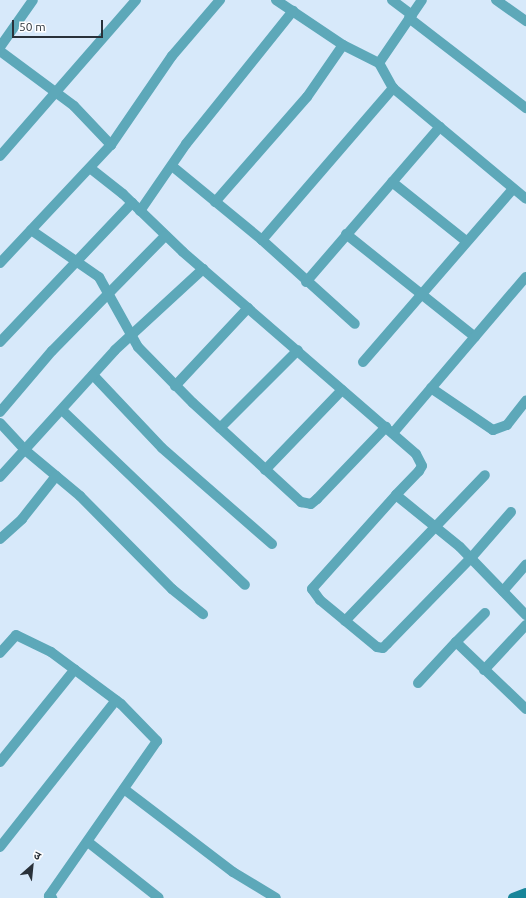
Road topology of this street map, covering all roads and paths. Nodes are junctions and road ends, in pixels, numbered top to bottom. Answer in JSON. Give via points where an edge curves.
{"nodes":[{"id":1,"x":33,"y":0,"type":"edge"},
{"id":2,"x":136,"y":0,"type":"edge"},
{"id":3,"x":220,"y":0,"type":"edge"},
{"id":4,"x":276,"y":0,"type":"edge"},
{"id":5,"x":392,"y":0,"type":"edge"},
{"id":6,"x":422,"y":0,"type":"edge"},
{"id":7,"x":496,"y":0,"type":"edge"},
{"id":8,"x":293,"y":11,"type":"junction"},
{"id":9,"x":410,"y":16,"type":"junction"},
{"id":10,"x":526,"y":21,"type":"edge"},
{"id":11,"x":343,"y":45,"type":"junction"},
{"id":12,"x":0,"y":47,"type":"edge"},
{"id":13,"x":0,"y":51,"type":"edge"},
{"id":14,"x":379,"y":63,"type":"junction"},
{"id":15,"x":393,"y":88,"type":"junction"},
{"id":16,"x":55,"y":91,"type":"junction"},
{"id":17,"x":526,"y":108,"type":"edge"},
{"id":18,"x":440,"y":127,"type":"junction"},
{"id":19,"x":111,"y":145,"type":"junction"},
{"id":20,"x":0,"y":156,"type":"edge"},
{"id":21,"x":172,"y":166,"type":"junction"},
{"id":22,"x":90,"y":168,"type":"junction"},
{"id":23,"x":392,"y":182,"type":"junction"},
{"id":24,"x":513,"y":188,"type":"junction"},
{"id":25,"x":526,"y":200,"type":"edge"},
{"id":26,"x":215,"y":202,"type":"junction"},
{"id":27,"x":132,"y":203,"type":"junction"},
{"id":28,"x":140,"y":211,"type":"junction"},
{"id":29,"x":31,"y":230,"type":"junction"},
{"id":30,"x":346,"y":234,"type":"junction"},
{"id":31,"x":166,"y":236,"type":"junction"},
{"id":32,"x":262,"y":240,"type":"junction"},
{"id":33,"x":466,"y":241,"type":"junction"},
{"id":34,"x":78,"y":262,"type":"junction"},
{"id":35,"x":0,"y":263,"type":"edge"},
{"id":36,"x":203,"y":269,"type":"junction"},
{"id":37,"x":526,"y":278,"type":"edge"},
{"id":38,"x":306,"y":282,"type":"junction"},
{"id":39,"x":421,"y":293,"type":"junction"},
{"id":40,"x":110,"y":294,"type":"junction"},
{"id":41,"x":248,"y":308,"type":"junction"},
{"id":42,"x":355,"y":324,"type":"dead end"},
{"id":43,"x":132,"y":334,"type":"junction"},
{"id":44,"x":475,"y":337,"type":"junction"},
{"id":45,"x":0,"y":342,"type":"edge"},
{"id":46,"x":298,"y":350,"type":"junction"},
{"id":47,"x":363,"y":362,"type":"dead end"},
{"id":48,"x":93,"y":375,"type":"junction"},
{"id":49,"x":175,"y":386,"type":"junction"},
{"id":50,"x":430,"y":388,"type":"junction"},
{"id":51,"x":342,"y":390,"type":"junction"},
{"id":52,"x":526,"y":402,"type":"edge"},
{"id":53,"x":62,"y":410,"type":"junction"},
{"id":54,"x":0,"y":412,"type":"edge"},
{"id":55,"x":0,"y":423,"type":"edge"},
{"id":56,"x":220,"y":428,"type":"junction"},
{"id":57,"x":390,"y":430,"type":"junction"},
{"id":58,"x":25,"y":450,"type":"junction"},
{"id":59,"x":265,"y":470,"type":"junction"},
{"id":60,"x":485,"y":475,"type":"dead end"},
{"id":61,"x":56,"y":476,"type":"junction"},
{"id":62,"x":0,"y":477,"type":"edge"},
{"id":63,"x":396,"y":494,"type":"junction"},
{"id":64,"x":511,"y":512,"type":"dead end"},
{"id":65,"x":434,"y":526,"type":"junction"},
{"id":66,"x":0,"y":539,"type":"edge"},
{"id":67,"x":272,"y":544,"type":"dead end"},
{"id":68,"x":471,"y":558,"type":"junction"},
{"id":69,"x":526,"y":565,"type":"edge"},
{"id":70,"x":245,"y":585,"type":"dead end"},
{"id":71,"x":503,"y":591,"type":"junction"},
{"id":72,"x":485,"y":613,"type":"dead end"},
{"id":73,"x":203,"y":614,"type":"dead end"},
{"id":74,"x":526,"y":615,"type":"edge"},
{"id":75,"x":345,"y":621,"type":"junction"},
{"id":76,"x":526,"y":625,"type":"edge"},
{"id":77,"x":456,"y":642,"type":"junction"},
{"id":78,"x":0,"y":654,"type":"edge"},
{"id":79,"x":75,"y":669,"type":"junction"},
{"id":80,"x":484,"y":670,"type":"junction"},
{"id":81,"x":418,"y":683,"type":"dead end"},
{"id":82,"x":116,"y":700,"type":"junction"},
{"id":83,"x":526,"y":709,"type":"edge"},
{"id":84,"x":0,"y":762,"type":"edge"},
{"id":85,"x":124,"y":789,"type":"junction"},
{"id":86,"x":88,"y":842,"type":"junction"},
{"id":87,"x":0,"y":847,"type":"edge"},
{"id":88,"x":526,"y":893,"type":"edge"},
{"id":89,"x":52,"y":898,"type":"edge"},
{"id":90,"x":159,"y":898,"type":"edge"},
{"id":91,"x":276,"y":898,"type":"edge"},
{"id":92,"x":513,"y":898,"type":"edge"}],
"edges":[{"from":1,"to":12,"type":"street"},
{"from":2,"to":16,"type":"street"},
{"from":3,"to":19,"type":"street","via":[[172,56]]},
{"from":4,"to":8,"type":"street"},
{"from":5,"to":9,"type":"street"},
{"from":6,"to":9,"type":"street"},
{"from":7,"to":10,"type":"street"},
{"from":8,"to":11,"type":"street"},
{"from":8,"to":21,"type":"street","via":[[186,144]]},
{"from":9,"to":14,"type":"street"},
{"from":9,"to":17,"type":"street"},
{"from":11,"to":14,"type":"street"},
{"from":11,"to":26,"type":"street","via":[[307,97]]},
{"from":13,"to":16,"type":"street"},
{"from":14,"to":15,"type":"street"},
{"from":15,"to":18,"type":"street"},
{"from":15,"to":32,"type":"street"},
{"from":16,"to":19,"type":"street","via":[[74,106]]},
{"from":16,"to":20,"type":"street"},
{"from":18,"to":23,"type":"street"},
{"from":18,"to":24,"type":"street"},
{"from":19,"to":22,"type":"street"},
{"from":21,"to":26,"type":"street"},
{"from":21,"to":28,"type":"street"},
{"from":22,"to":27,"type":"street"},
{"from":22,"to":29,"type":"street"},
{"from":23,"to":30,"type":"street"},
{"from":23,"to":33,"type":"street"},
{"from":24,"to":25,"type":"street"},
{"from":24,"to":33,"type":"street"},
{"from":26,"to":32,"type":"street"},
{"from":27,"to":28,"type":"street"},
{"from":27,"to":34,"type":"street"},
{"from":28,"to":31,"type":"street"},
{"from":29,"to":34,"type":"street"},
{"from":29,"to":35,"type":"street"},
{"from":30,"to":38,"type":"street"},
{"from":30,"to":39,"type":"street"},
{"from":31,"to":36,"type":"street"},
{"from":31,"to":40,"type":"street"},
{"from":32,"to":38,"type":"street"},
{"from":33,"to":39,"type":"street"},
{"from":34,"to":40,"type":"street","via":[[99,277]]},
{"from":34,"to":45,"type":"street"},
{"from":36,"to":41,"type":"street"},
{"from":36,"to":43,"type":"street"},
{"from":37,"to":44,"type":"street"},
{"from":38,"to":42,"type":"street"},
{"from":39,"to":44,"type":"street"},
{"from":39,"to":47,"type":"street"},
{"from":40,"to":43,"type":"street"},
{"from":40,"to":54,"type":"street","via":[[52,351]]},
{"from":41,"to":46,"type":"street"},
{"from":41,"to":49,"type":"street"},
{"from":43,"to":48,"type":"street"},
{"from":43,"to":49,"type":"street","via":[[138,347]]},
{"from":44,"to":50,"type":"street"},
{"from":46,"to":51,"type":"street"},
{"from":46,"to":56,"type":"street"},
{"from":48,"to":53,"type":"street"},
{"from":48,"to":67,"type":"street","via":[[162,448]]},
{"from":49,"to":56,"type":"street"},
{"from":50,"to":52,"type":"street","via":[[493,430],[507,425]]},
{"from":50,"to":57,"type":"street"},
{"from":51,"to":57,"type":"street"},
{"from":51,"to":59,"type":"street"},
{"from":53,"to":58,"type":"street"},
{"from":53,"to":70,"type":"street"},
{"from":55,"to":58,"type":"street"},
{"from":56,"to":59,"type":"street"},
{"from":57,"to":59,"type":"street","via":[[311,504],[301,502]]},
{"from":57,"to":63,"type":"street","via":[[416,454],[422,466]]},
{"from":58,"to":61,"type":"street"},
{"from":58,"to":62,"type":"street"},
{"from":60,"to":65,"type":"street"},
{"from":61,"to":66,"type":"street","via":[[22,520]]},
{"from":61,"to":73,"type":"street","via":[[80,496],[172,589]]},
{"from":63,"to":65,"type":"street"},
{"from":63,"to":75,"type":"street","via":[[312,589],[314,594]]},
{"from":64,"to":68,"type":"street"},
{"from":65,"to":68,"type":"street"},
{"from":65,"to":75,"type":"street"},
{"from":68,"to":71,"type":"street"},
{"from":68,"to":75,"type":"street","via":[[382,648],[377,647]]},
{"from":69,"to":71,"type":"street"},
{"from":71,"to":74,"type":"street"},
{"from":72,"to":77,"type":"street"},
{"from":76,"to":80,"type":"street"},
{"from":77,"to":80,"type":"street"},
{"from":77,"to":81,"type":"street"},
{"from":78,"to":79,"type":"street","via":[[16,635],[19,635],[51,652]]},
{"from":79,"to":82,"type":"street"},
{"from":79,"to":84,"type":"street"},
{"from":80,"to":83,"type":"street"},
{"from":82,"to":85,"type":"street","via":[[157,741]]},
{"from":82,"to":87,"type":"street"},
{"from":85,"to":86,"type":"street"},
{"from":85,"to":91,"type":"street","via":[[233,872]]},
{"from":86,"to":89,"type":"street","via":[[49,896]]},
{"from":86,"to":90,"type":"street"},
{"from":88,"to":92,"type":"street"}]}
